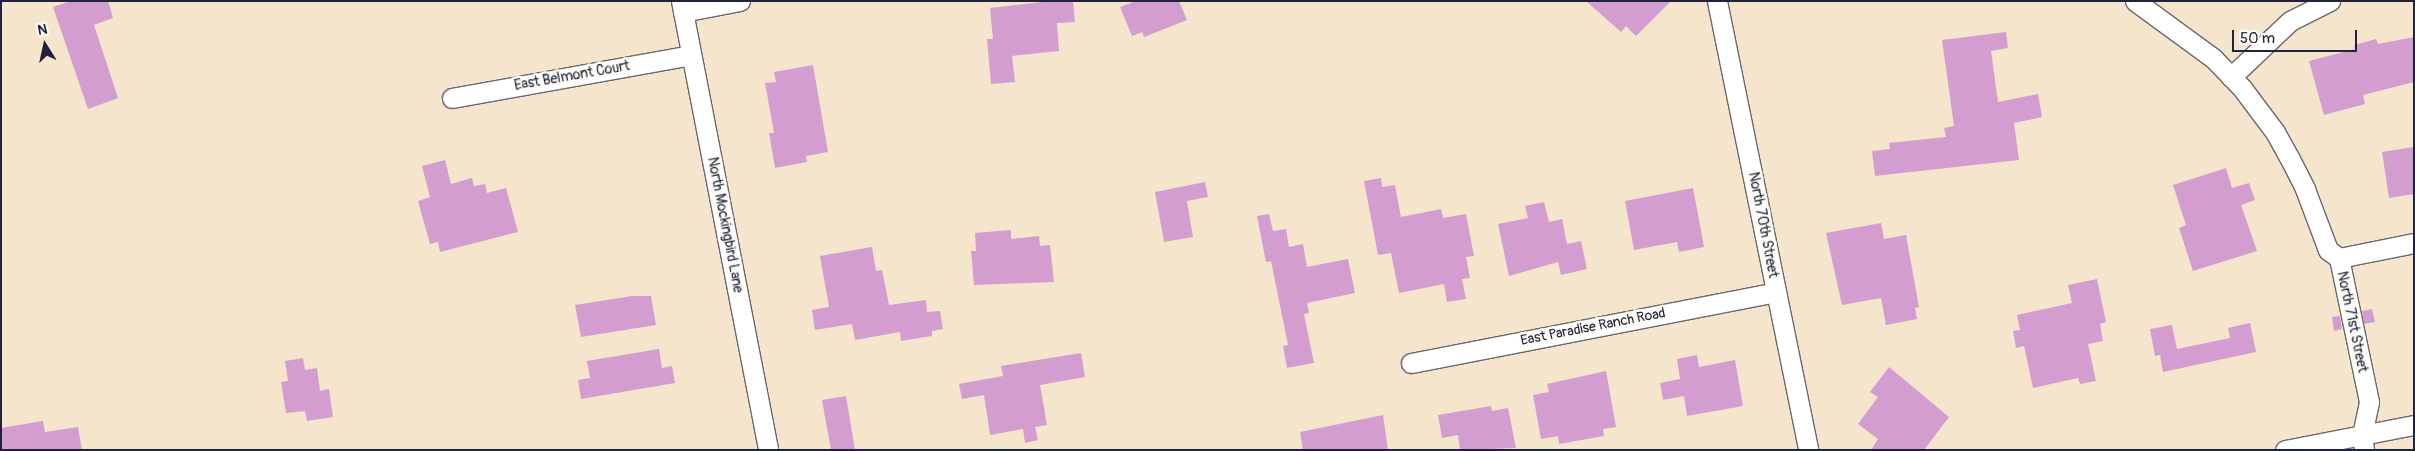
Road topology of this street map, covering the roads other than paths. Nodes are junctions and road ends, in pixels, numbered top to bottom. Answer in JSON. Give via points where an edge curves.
{"nodes":[{"id":1,"x":740,"y":1,"type":"edge"},
{"id":2,"x":1717,"y":1,"type":"edge"},
{"id":3,"x":2136,"y":1,"type":"edge"},
{"id":4,"x":2330,"y":1,"type":"edge"},
{"id":5,"x":682,"y":7,"type":"edge"},
{"id":6,"x":692,"y":55,"type":"junction"},
{"id":7,"x":2231,"y":77,"type":"junction"},
{"id":8,"x":452,"y":98,"type":"dead end"},
{"id":9,"x":2414,"y":243,"type":"edge"},
{"id":10,"x":2339,"y":258,"type":"junction"},
{"id":11,"x":1776,"y":292,"type":"junction"},
{"id":12,"x":1411,"y":363,"type":"dead end"},
{"id":13,"x":2414,"y":425,"type":"edge"},
{"id":14,"x":2363,"y":442,"type":"edge"},
{"id":15,"x":768,"y":450,"type":"edge"},
{"id":16,"x":1808,"y":450,"type":"edge"},
{"id":17,"x":2285,"y":450,"type":"edge"}],
"edges":[{"from":1,"to":5,"type":"street"},
{"from":2,"to":11,"type":"street","name":"North 70th Street"},
{"from":3,"to":7,"type":"street","name":"North 71st Street","via":[[2212,58]]},
{"from":4,"to":7,"type":"street","via":[[2290,21]]},
{"from":5,"to":6,"type":"street","name":"North Mockingbird Lane"},
{"from":6,"to":8,"type":"street","name":"East Belmont Court"},
{"from":6,"to":15,"type":"street","name":"North Mockingbird Lane"},
{"from":7,"to":10,"type":"street","name":"North 71st Street","via":[[2275,132],[2305,189],[2328,250]]},
{"from":9,"to":10,"type":"street"},
{"from":10,"to":14,"type":"street","name":"North 71st Street","via":[[2369,402]]},
{"from":11,"to":12,"type":"street","name":"East Paradise Ranch Road"},
{"from":11,"to":16,"type":"street","name":"North 70th Street"},
{"from":13,"to":14,"type":"street"},
{"from":14,"to":17,"type":"street"}]}
